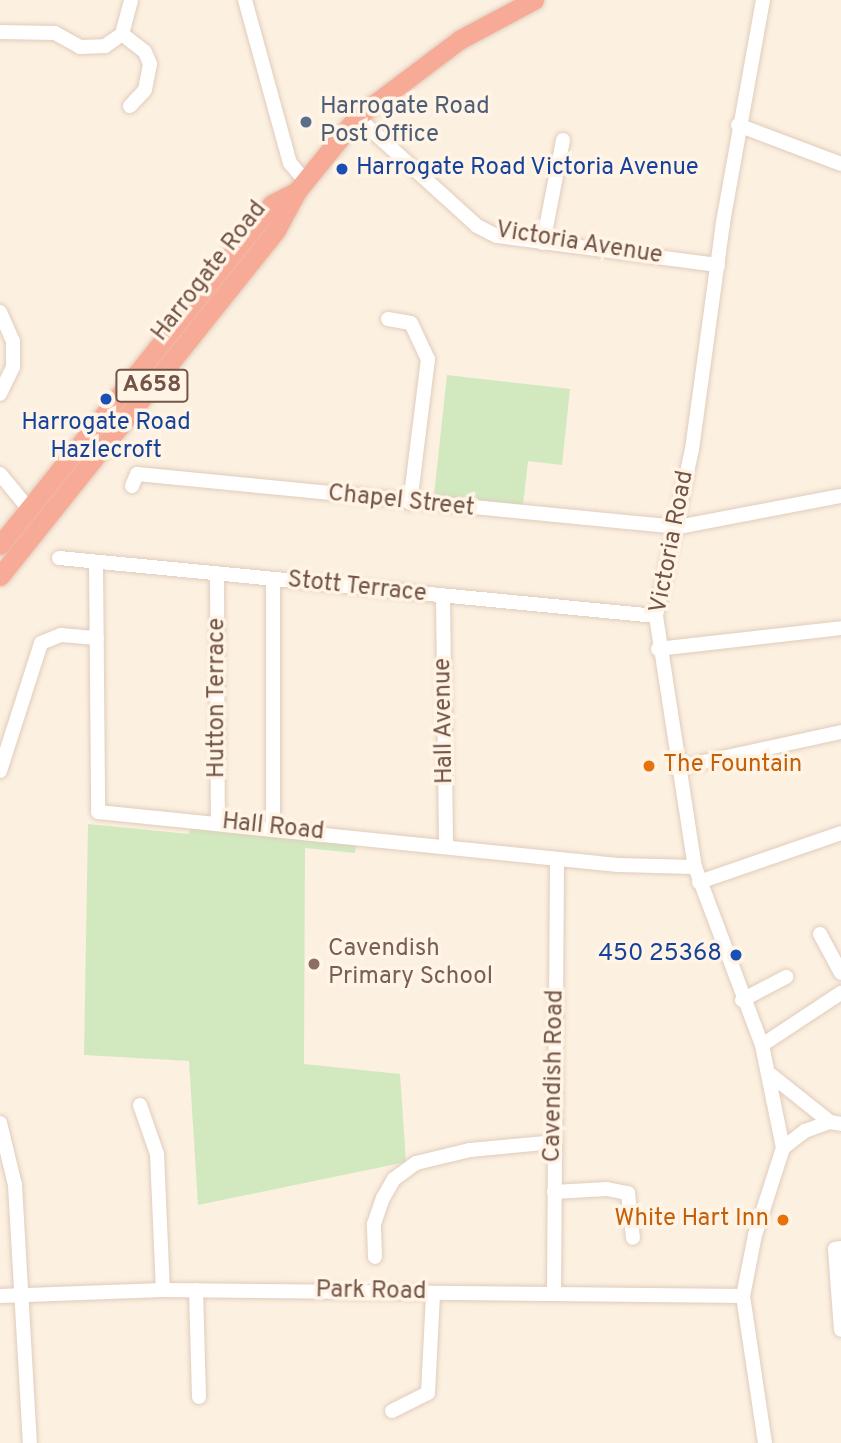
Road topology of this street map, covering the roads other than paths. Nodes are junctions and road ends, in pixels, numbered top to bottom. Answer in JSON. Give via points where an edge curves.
{"nodes":[{"id":1,"x":131,"y":0,"type":"edge"},
{"id":2,"x":245,"y":0,"type":"edge"},
{"id":3,"x":534,"y":0,"type":"edge"},
{"id":4,"x":763,"y":0,"type":"edge"},
{"id":5,"x":0,"y":32,"type":"edge"},
{"id":6,"x":122,"y":34,"type":"junction"},
{"id":7,"x":130,"y":106,"type":"dead end"},
{"id":8,"x":357,"y":117,"type":"junction"},
{"id":9,"x":738,"y":125,"type":"junction"},
{"id":10,"x":563,"y":140,"type":"dead end"},
{"id":11,"x":841,"y":164,"type":"edge"},
{"id":12,"x":300,"y":186,"type":"junction"},
{"id":13,"x":543,"y":243,"type":"junction"},
{"id":14,"x":718,"y":265,"type":"junction"},
{"id":15,"x":0,"y":312,"type":"edge"},
{"id":16,"x":388,"y":319,"type":"dead end"},
{"id":17,"x":0,"y":394,"type":"edge"},
{"id":18,"x":0,"y":474,"type":"edge"},
{"id":19,"x":132,"y":486,"type":"dead end"},
{"id":20,"x":841,"y":496,"type":"edge"},
{"id":21,"x":410,"y":503,"type":"junction"},
{"id":22,"x":29,"y":509,"type":"junction"},
{"id":23,"x":678,"y":527,"type":"junction"},
{"id":24,"x":0,"y":545,"type":"edge"},
{"id":25,"x":58,"y":558,"type":"dead end"},
{"id":26,"x":96,"y":563,"type":"junction"},
{"id":27,"x":217,"y":574,"type":"junction"},
{"id":28,"x":0,"y":576,"type":"edge"},
{"id":29,"x":273,"y":579,"type":"junction"},
{"id":30,"x":443,"y":597,"type":"junction"},
{"id":31,"x":656,"y":616,"type":"junction"},
{"id":32,"x":841,"y":628,"type":"edge"},
{"id":33,"x":97,"y":638,"type":"junction"},
{"id":34,"x":658,"y":649,"type":"junction"},
{"id":35,"x":841,"y":732,"type":"edge"},
{"id":36,"x":677,"y":768,"type":"junction"},
{"id":37,"x":0,"y":771,"type":"edge"},
{"id":38,"x":218,"y":822,"type":"junction"},
{"id":39,"x":273,"y":828,"type":"junction"},
{"id":40,"x":841,"y":834,"type":"edge"},
{"id":41,"x":446,"y":846,"type":"junction"},
{"id":42,"x":557,"y":859,"type":"junction"},
{"id":43,"x":697,"y":874,"type":"junction"},
{"id":44,"x":820,"y":933,"type":"dead end"},
{"id":45,"x":841,"y":973,"type":"edge"},
{"id":46,"x":786,"y":977,"type":"dead end"},
{"id":47,"x":841,"y":993,"type":"edge"},
{"id":48,"x":742,"y":1000,"type":"junction"},
{"id":49,"x":762,"y":1045,"type":"junction"},
{"id":50,"x":771,"y":1076,"type":"junction"},
{"id":51,"x":140,"y":1105,"type":"dead end"},
{"id":52,"x":0,"y":1123,"type":"edge"},
{"id":53,"x":836,"y":1123,"type":"edge"},
{"id":54,"x":554,"y":1142,"type":"junction"},
{"id":55,"x":783,"y":1148,"type":"junction"},
{"id":56,"x":554,"y":1192,"type":"junction"},
{"id":57,"x":633,"y":1238,"type":"dead end"},
{"id":58,"x":838,"y":1249,"type":"edge"},
{"id":59,"x":375,"y":1257,"type":"dead end"},
{"id":60,"x":163,"y":1290,"type":"junction"},
{"id":61,"x":196,"y":1290,"type":"junction"},
{"id":62,"x":433,"y":1293,"type":"junction"},
{"id":63,"x":554,"y":1294,"type":"junction"},
{"id":64,"x":0,"y":1296,"type":"edge"},
{"id":65,"x":22,"y":1296,"type":"junction"},
{"id":66,"x":743,"y":1296,"type":"junction"},
{"id":67,"x":841,"y":1330,"type":"edge"},
{"id":68,"x":200,"y":1397,"type":"dead end"},
{"id":69,"x":392,"y":1411,"type":"dead end"},
{"id":70,"x":30,"y":1443,"type":"edge"},
{"id":71,"x":765,"y":1443,"type":"edge"}],
"edges":[{"from":1,"to":6,"type":"street"},
{"from":2,"to":12,"type":"street"},
{"from":3,"to":8,"type":"highway","name":"Harrogate Road","number":"A658","via":[[459,40]]},
{"from":4,"to":9,"type":"street","name":"Victoria Road"},
{"from":5,"to":6,"type":"street","via":[[55,33],[80,47],[105,46]]},
{"from":6,"to":7,"type":"street","via":[[145,52],[150,64],[145,90]]},
{"from":8,"to":12,"type":"highway","name":"Harrogate Road","number":"A658"},
{"from":8,"to":13,"type":"street","name":"Victoria Avenue","via":[[477,226],[497,236]]},
{"from":9,"to":11,"type":"street"},
{"from":9,"to":14,"type":"street","name":"Victoria Road"},
{"from":10,"to":13,"type":"street"},
{"from":12,"to":22,"type":"highway","name":"Harrogate Road","number":"A658","via":[[272,204]]},
{"from":12,"to":28,"type":"highway","name":"Harrogate Road","number":"A658","via":[[276,230]]},
{"from":13,"to":14,"type":"street","name":"Victoria Avenue"},
{"from":14,"to":23,"type":"street","name":"Victoria Road"},
{"from":15,"to":17,"type":"street","via":[[13,341],[13,367]]},
{"from":16,"to":21,"type":"street","via":[[411,323],[428,359]]},
{"from":18,"to":22,"type":"street"},
{"from":19,"to":21,"type":"street","name":"Chapel Street","via":[[137,474]]},
{"from":20,"to":23,"type":"street","name":"Chapel Street"},
{"from":21,"to":23,"type":"street","name":"Chapel Street"},
{"from":22,"to":24,"type":"highway","name":"Harrogate Road","number":"A658"},
{"from":23,"to":31,"type":"street","name":"Victoria Road"},
{"from":25,"to":26,"type":"street","name":"Stott Terrace"},
{"from":26,"to":27,"type":"street","name":"Stott Terrace"},
{"from":26,"to":33,"type":"street","name":"Hall Road"},
{"from":27,"to":29,"type":"street","name":"Stott Terrace"},
{"from":27,"to":38,"type":"street","name":"Hutton Terrace"},
{"from":29,"to":30,"type":"street","name":"Stott Terrace"},
{"from":29,"to":39,"type":"street"},
{"from":30,"to":31,"type":"street","name":"Stott Terrace"},
{"from":30,"to":41,"type":"street","name":"Hall Avenue"},
{"from":31,"to":34,"type":"street","name":"Victoria Road"},
{"from":32,"to":34,"type":"street"},
{"from":33,"to":37,"type":"street","via":[[61,635],[41,643]]},
{"from":33,"to":38,"type":"street","name":"Hall Road","via":[[98,812]]},
{"from":34,"to":36,"type":"street","name":"Victoria Road"},
{"from":35,"to":36,"type":"street"},
{"from":36,"to":43,"type":"street","name":"Victoria Road"},
{"from":38,"to":39,"type":"street","name":"Hall Road"},
{"from":39,"to":41,"type":"street","name":"Hall Road"},
{"from":40,"to":43,"type":"street"},
{"from":41,"to":42,"type":"street","name":"Hall Road"},
{"from":42,"to":43,"type":"street","name":"Hall Road"},
{"from":42,"to":54,"type":"street","name":"Cavendish Road"},
{"from":43,"to":48,"type":"street","name":"Victoria Road"},
{"from":44,"to":45,"type":"street"},
{"from":46,"to":48,"type":"street"},
{"from":47,"to":49,"type":"street"},
{"from":48,"to":49,"type":"street","name":"Victoria Road"},
{"from":49,"to":50,"type":"street","name":"Victoria Road"},
{"from":50,"to":53,"type":"street"},
{"from":50,"to":55,"type":"street","name":"Victoria Road"},
{"from":51,"to":60,"type":"street","via":[[157,1154]]},
{"from":52,"to":65,"type":"street","via":[[15,1185]]},
{"from":53,"to":55,"type":"street","via":[[804,1130]]},
{"from":54,"to":56,"type":"street","name":"Cavendish Road"},
{"from":54,"to":59,"type":"street","via":[[470,1150],[416,1163],[394,1179],[383,1198],[374,1224]]},
{"from":55,"to":66,"type":"street","name":"Victoria Road","via":[[755,1235]]},
{"from":56,"to":57,"type":"street","via":[[607,1189],[628,1194]]},
{"from":56,"to":63,"type":"street","name":"Cavendish Road"},
{"from":58,"to":67,"type":"street"},
{"from":60,"to":61,"type":"street","name":"Park Road"},
{"from":60,"to":65,"type":"street","name":"Park Road"},
{"from":61,"to":62,"type":"street","name":"Park Road"},
{"from":61,"to":68,"type":"street"},
{"from":62,"to":63,"type":"street","name":"Park Road"},
{"from":62,"to":69,"type":"street","via":[[428,1393]]},
{"from":63,"to":66,"type":"street","name":"Park Road"},
{"from":64,"to":65,"type":"street","name":"Park Road"},
{"from":65,"to":70,"type":"street"},
{"from":66,"to":71,"type":"street","name":"Victoria Road"}]}
